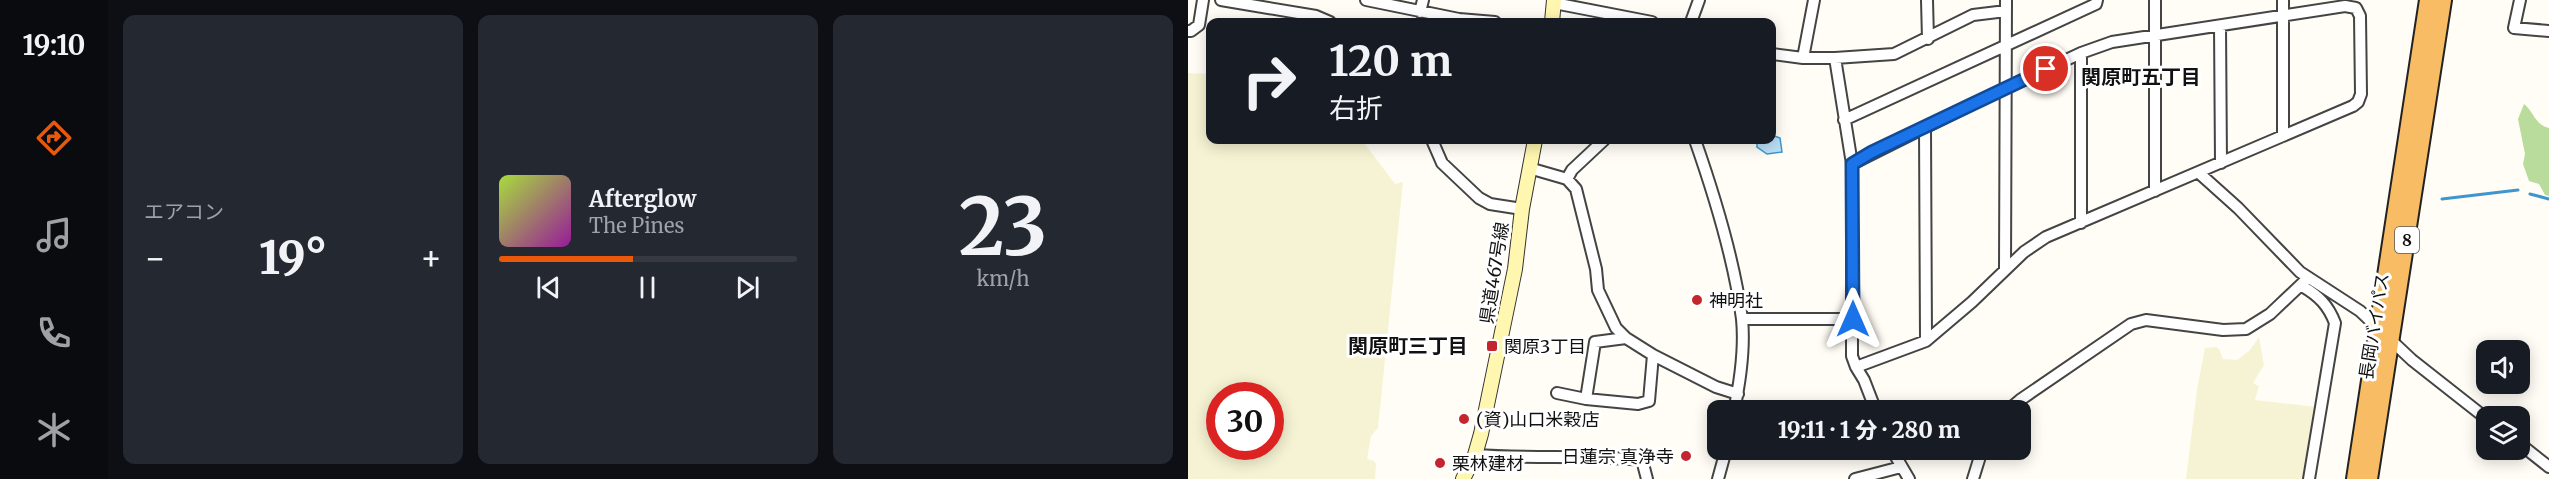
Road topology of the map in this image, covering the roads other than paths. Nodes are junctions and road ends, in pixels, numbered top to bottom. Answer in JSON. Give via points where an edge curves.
{"nodes":[{"id":1,"x":1203,"y":0,"type":"edge"},
{"id":2,"x":1221,"y":0,"type":"edge"},
{"id":3,"x":1366,"y":0,"type":"edge"},
{"id":4,"x":1423,"y":0,"type":"edge"},
{"id":5,"x":1699,"y":0,"type":"edge"},
{"id":6,"x":1814,"y":0,"type":"edge"},
{"id":7,"x":1927,"y":0,"type":"edge"},
{"id":8,"x":2097,"y":0,"type":"edge"},
{"id":9,"x":2155,"y":0,"type":"edge"},
{"id":10,"x":2283,"y":0,"type":"edge"},
{"id":11,"x":2428,"y":0,"type":"edge"},
{"id":12,"x":2443,"y":0,"type":"edge"},
{"id":13,"x":2520,"y":0,"type":"edge"},
{"id":14,"x":1554,"y":2,"type":"edge"},
{"id":15,"x":2006,"y":6,"type":"edge"},
{"id":16,"x":1420,"y":12,"type":"junction"},
{"id":17,"x":2283,"y":16,"type":"junction"},
{"id":18,"x":1321,"y":18,"type":"edge"},
{"id":19,"x":1435,"y":18,"type":"edge"},
{"id":20,"x":1552,"y":18,"type":"edge"},
{"id":21,"x":1632,"y":18,"type":"edge"},
{"id":22,"x":1692,"y":18,"type":"edge"},
{"id":23,"x":2220,"y":26,"type":"junction"},
{"id":24,"x":1188,"y":31,"type":"edge"},
{"id":25,"x":2549,"y":31,"type":"edge"},
{"id":26,"x":2156,"y":34,"type":"junction"},
{"id":27,"x":1928,"y":39,"type":"junction"},
{"id":28,"x":2006,"y":45,"type":"junction"},
{"id":29,"x":2081,"y":53,"type":"junction"},
{"id":30,"x":1776,"y":55,"type":"edge"},
{"id":31,"x":1803,"y":58,"type":"junction"},
{"id":32,"x":1835,"y":58,"type":"junction"},
{"id":33,"x":2005,"y":89,"type":"junction"},
{"id":34,"x":1844,"y":120,"type":"junction"},
{"id":35,"x":1925,"y":127,"type":"junction"},
{"id":36,"x":2283,"y":136,"type":"junction"},
{"id":37,"x":1434,"y":144,"type":"edge"},
{"id":38,"x":1534,"y":144,"type":"edge"},
{"id":39,"x":1600,"y":144,"type":"edge"},
{"id":40,"x":1696,"y":144,"type":"edge"},
{"id":41,"x":2221,"y":163,"type":"junction"},
{"id":42,"x":1852,"y":164,"type":"junction"},
{"id":43,"x":1529,"y":168,"type":"junction"},
{"id":44,"x":2199,"y":173,"type":"junction"},
{"id":45,"x":1567,"y":179,"type":"junction"},
{"id":46,"x":2155,"y":191,"type":"junction"},
{"id":47,"x":1522,"y":208,"type":"junction"},
{"id":48,"x":2081,"y":223,"type":"junction"},
{"id":49,"x":2005,"y":269,"type":"junction"},
{"id":50,"x":2305,"y":282,"type":"junction"},
{"id":51,"x":1742,"y":319,"type":"junction"},
{"id":52,"x":1853,"y":319,"type":"junction"},
{"id":53,"x":2378,"y":330,"type":"junction"},
{"id":54,"x":1626,"y":338,"type":"junction"},
{"id":55,"x":1926,"y":341,"type":"junction"},
{"id":56,"x":2392,"y":342,"type":"junction"},
{"id":57,"x":1653,"y":355,"type":"junction"},
{"id":58,"x":1856,"y":367,"type":"junction"},
{"id":59,"x":1557,"y":393,"type":"dead end"},
{"id":60,"x":1738,"y":394,"type":"junction"},
{"id":61,"x":1586,"y":399,"type":"junction"},
{"id":62,"x":1737,"y":400,"type":"edge"},
{"id":63,"x":1872,"y":400,"type":"edge"},
{"id":64,"x":2023,"y":400,"type":"edge"},
{"id":65,"x":2476,"y":410,"type":"edge"},
{"id":66,"x":2530,"y":452,"type":"edge"},
{"id":67,"x":1475,"y":455,"type":"junction"},
{"id":68,"x":1723,"y":460,"type":"edge"},
{"id":69,"x":1897,"y":460,"type":"edge"},
{"id":70,"x":1979,"y":460,"type":"edge"},
{"id":71,"x":1901,"y":467,"type":"junction"},
{"id":72,"x":2549,"y":467,"type":"edge"},
{"id":73,"x":1462,"y":479,"type":"edge"},
{"id":74,"x":1647,"y":479,"type":"edge"},
{"id":75,"x":1718,"y":479,"type":"edge"},
{"id":76,"x":1855,"y":479,"type":"edge"},
{"id":77,"x":1909,"y":479,"type":"edge"},
{"id":78,"x":1973,"y":479,"type":"edge"},
{"id":79,"x":2309,"y":479,"type":"edge"},
{"id":80,"x":2355,"y":479,"type":"edge"},
{"id":81,"x":2369,"y":479,"type":"edge"}],
"edges":[{"from":1,"to":24,"type":"street","via":[[1199,25]]},
{"from":2,"to":18,"type":"street"},
{"from":3,"to":16,"type":"street"},
{"from":4,"to":16,"type":"street"},
{"from":5,"to":22,"type":"street"},
{"from":6,"to":31,"type":"street"},
{"from":7,"to":27,"type":"street"},
{"from":8,"to":28,"type":"street","via":[[2096,4]]},
{"from":9,"to":26,"type":"street"},
{"from":10,"to":17,"type":"street"},
{"from":11,"to":53,"type":"highway","name":"長岡バイパス","number":"8"},
{"from":12,"to":56,"type":"highway","name":"長岡バイパス","number":"8"},
{"from":13,"to":25,"type":"street","via":[[2514,28]]},
{"from":14,"to":20,"type":"main road"},
{"from":14,"to":21,"type":"street"},
{"from":15,"to":27,"type":"street","via":[[1973,15]]},
{"from":15,"to":28,"type":"street"},
{"from":16,"to":19,"type":"street"},
{"from":17,"to":23,"type":"street"},
{"from":17,"to":36,"type":"street"},
{"from":17,"to":36,"type":"street","via":[[2345,6],[2359,10],[2361,94],[2353,106]]},
{"from":23,"to":26,"type":"street"},
{"from":23,"to":41,"type":"street"},
{"from":26,"to":29,"type":"street","via":[[2112,42]]},
{"from":26,"to":46,"type":"street"},
{"from":27,"to":32,"type":"street","via":[[1894,54]]},
{"from":28,"to":33,"type":"street"},
{"from":28,"to":34,"type":"street"},
{"from":29,"to":33,"type":"street"},
{"from":29,"to":48,"type":"street"},
{"from":30,"to":31,"type":"street"},
{"from":31,"to":32,"type":"street"},
{"from":32,"to":34,"type":"street"},
{"from":33,"to":35,"type":"street"},
{"from":33,"to":49,"type":"street"},
{"from":34,"to":42,"type":"street"},
{"from":35,"to":42,"type":"street"},
{"from":35,"to":55,"type":"street"},
{"from":36,"to":41,"type":"street"},
{"from":37,"to":47,"type":"street","via":[[1442,163],[1479,198],[1490,204]]},
{"from":38,"to":43,"type":"main road","name":"県道467号線"},
{"from":39,"to":45,"type":"street"},
{"from":40,"to":51,"type":"street","via":[[1726,240]]},
{"from":41,"to":44,"type":"street"},
{"from":42,"to":52,"type":"street"},
{"from":43,"to":45,"type":"street"},
{"from":43,"to":47,"type":"main road","name":"県道467号線"},
{"from":44,"to":46,"type":"street"},
{"from":44,"to":50,"type":"street"},
{"from":45,"to":54,"type":"street","via":[[1578,195],[1598,290],[1616,328]]},
{"from":46,"to":48,"type":"street"},
{"from":47,"to":67,"type":"main road","name":"県道467号線","via":[[1515,269]]},
{"from":48,"to":49,"type":"street","via":[[2046,237]]},
{"from":49,"to":55,"type":"street"},
{"from":50,"to":53,"type":"street","via":[[2360,311]]},
{"from":50,"to":64,"type":"street","via":[[2246,329],[2223,330],[2146,320],[2131,324]]},
{"from":50,"to":79,"type":"street","via":[[2329,308],[2335,323]]},
{"from":51,"to":52,"type":"street"},
{"from":51,"to":60,"type":"street"},
{"from":52,"to":58,"type":"street","via":[[1852,356]]},
{"from":53,"to":56,"type":"street"},
{"from":53,"to":80,"type":"highway","name":"長岡バイパス","number":"8"},
{"from":54,"to":57,"type":"street"},
{"from":54,"to":61,"type":"street","via":[[1595,342]]},
{"from":55,"to":58,"type":"street"},
{"from":56,"to":65,"type":"street"},
{"from":56,"to":81,"type":"highway","name":"長岡バイパス","number":"8"},
{"from":57,"to":60,"type":"street"},
{"from":57,"to":61,"type":"street","via":[[1649,401],[1638,404]]},
{"from":58,"to":63,"type":"street"},
{"from":59,"to":61,"type":"street"},
{"from":60,"to":62,"type":"street"},
{"from":66,"to":72,"type":"street"},
{"from":67,"to":73,"type":"main road","name":"県道467号線"},
{"from":67,"to":74,"type":"street","via":[[1642,460]]},
{"from":68,"to":75,"type":"street"},
{"from":69,"to":71,"type":"street"},
{"from":70,"to":78,"type":"street"},
{"from":71,"to":76,"type":"street"},
{"from":71,"to":77,"type":"street"}]}
